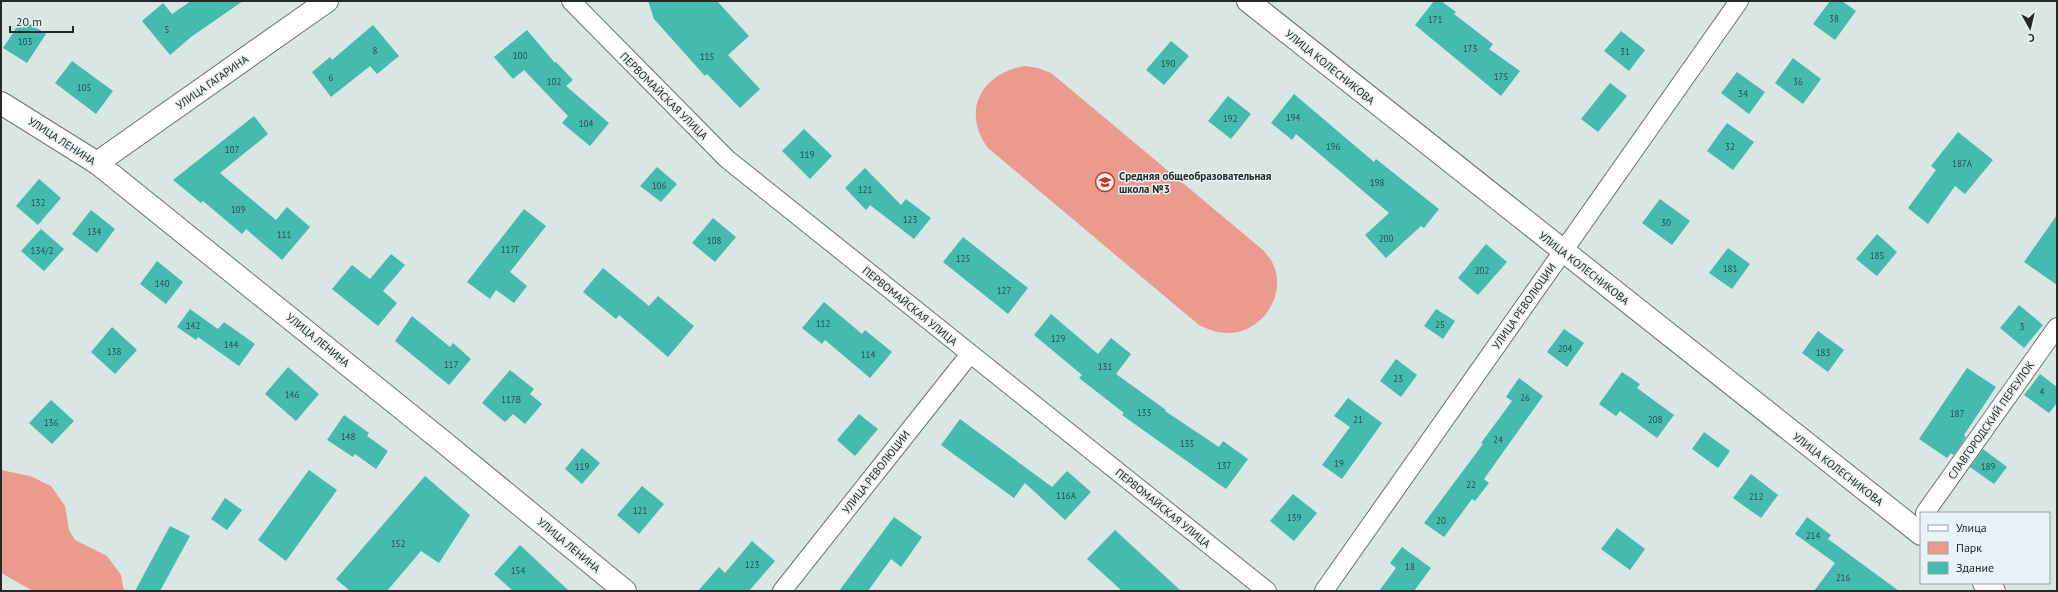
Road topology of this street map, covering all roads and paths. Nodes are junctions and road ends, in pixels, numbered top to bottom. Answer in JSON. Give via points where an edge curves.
{"nodes":[{"id":1,"x":327,"y":1,"type":"edge"},
{"id":2,"x":571,"y":1,"type":"edge"},
{"id":3,"x":1248,"y":1,"type":"edge"},
{"id":4,"x":1739,"y":1,"type":"edge"},
{"id":5,"x":1,"y":103,"type":"edge"},
{"id":6,"x":97,"y":163,"type":"junction"},
{"id":7,"x":1562,"y":252,"type":"junction"},
{"id":8,"x":2057,"y":327,"type":"edge"},
{"id":9,"x":970,"y":354,"type":"junction"},
{"id":10,"x":1928,"y":512,"type":"edge"},
{"id":11,"x":1920,"y":523,"type":"edge"},
{"id":12,"x":1985,"y":584,"type":"edge"},
{"id":13,"x":625,"y":591,"type":"edge"},
{"id":14,"x":782,"y":591,"type":"edge"},
{"id":15,"x":1267,"y":591,"type":"edge"},
{"id":16,"x":1324,"y":591,"type":"edge"},
{"id":17,"x":1994,"y":591,"type":"edge"}],
"edges":[{"from":1,"to":6,"type":"street","name":"УЛИЦА ГАГАРИНА"},
{"from":2,"to":9,"type":"street","name":"ПЕРВОМАЙСКАЯ УЛИЦА","via":[[727,160]]},
{"from":3,"to":7,"type":"street","name":"УЛИЦА КОЛЕСНИКОВА"},
{"from":4,"to":7,"type":"street","name":"УЛИЦА РЕВОЛЮЦИИ"},
{"from":5,"to":6,"type":"street","name":"УЛИЦА ЛЕНИНА"},
{"from":6,"to":13,"type":"street","name":"УЛИЦА ЛЕНИНА"},
{"from":7,"to":11,"type":"street","name":"УЛИЦА КОЛЕСНИКОВА"},
{"from":7,"to":16,"type":"street","name":"УЛИЦА РЕВОЛЮЦИИ"},
{"from":8,"to":10,"type":"street","name":"СЛАВГОРОДСКИЙ ПЕРЕУЛОК"},
{"from":9,"to":14,"type":"street","name":"УЛИЦА РЕВОЛЮЦИИ"},
{"from":9,"to":15,"type":"street","name":"ПЕРВОМАЙСКАЯ УЛИЦА"},
{"from":12,"to":17,"type":"street"}]}
